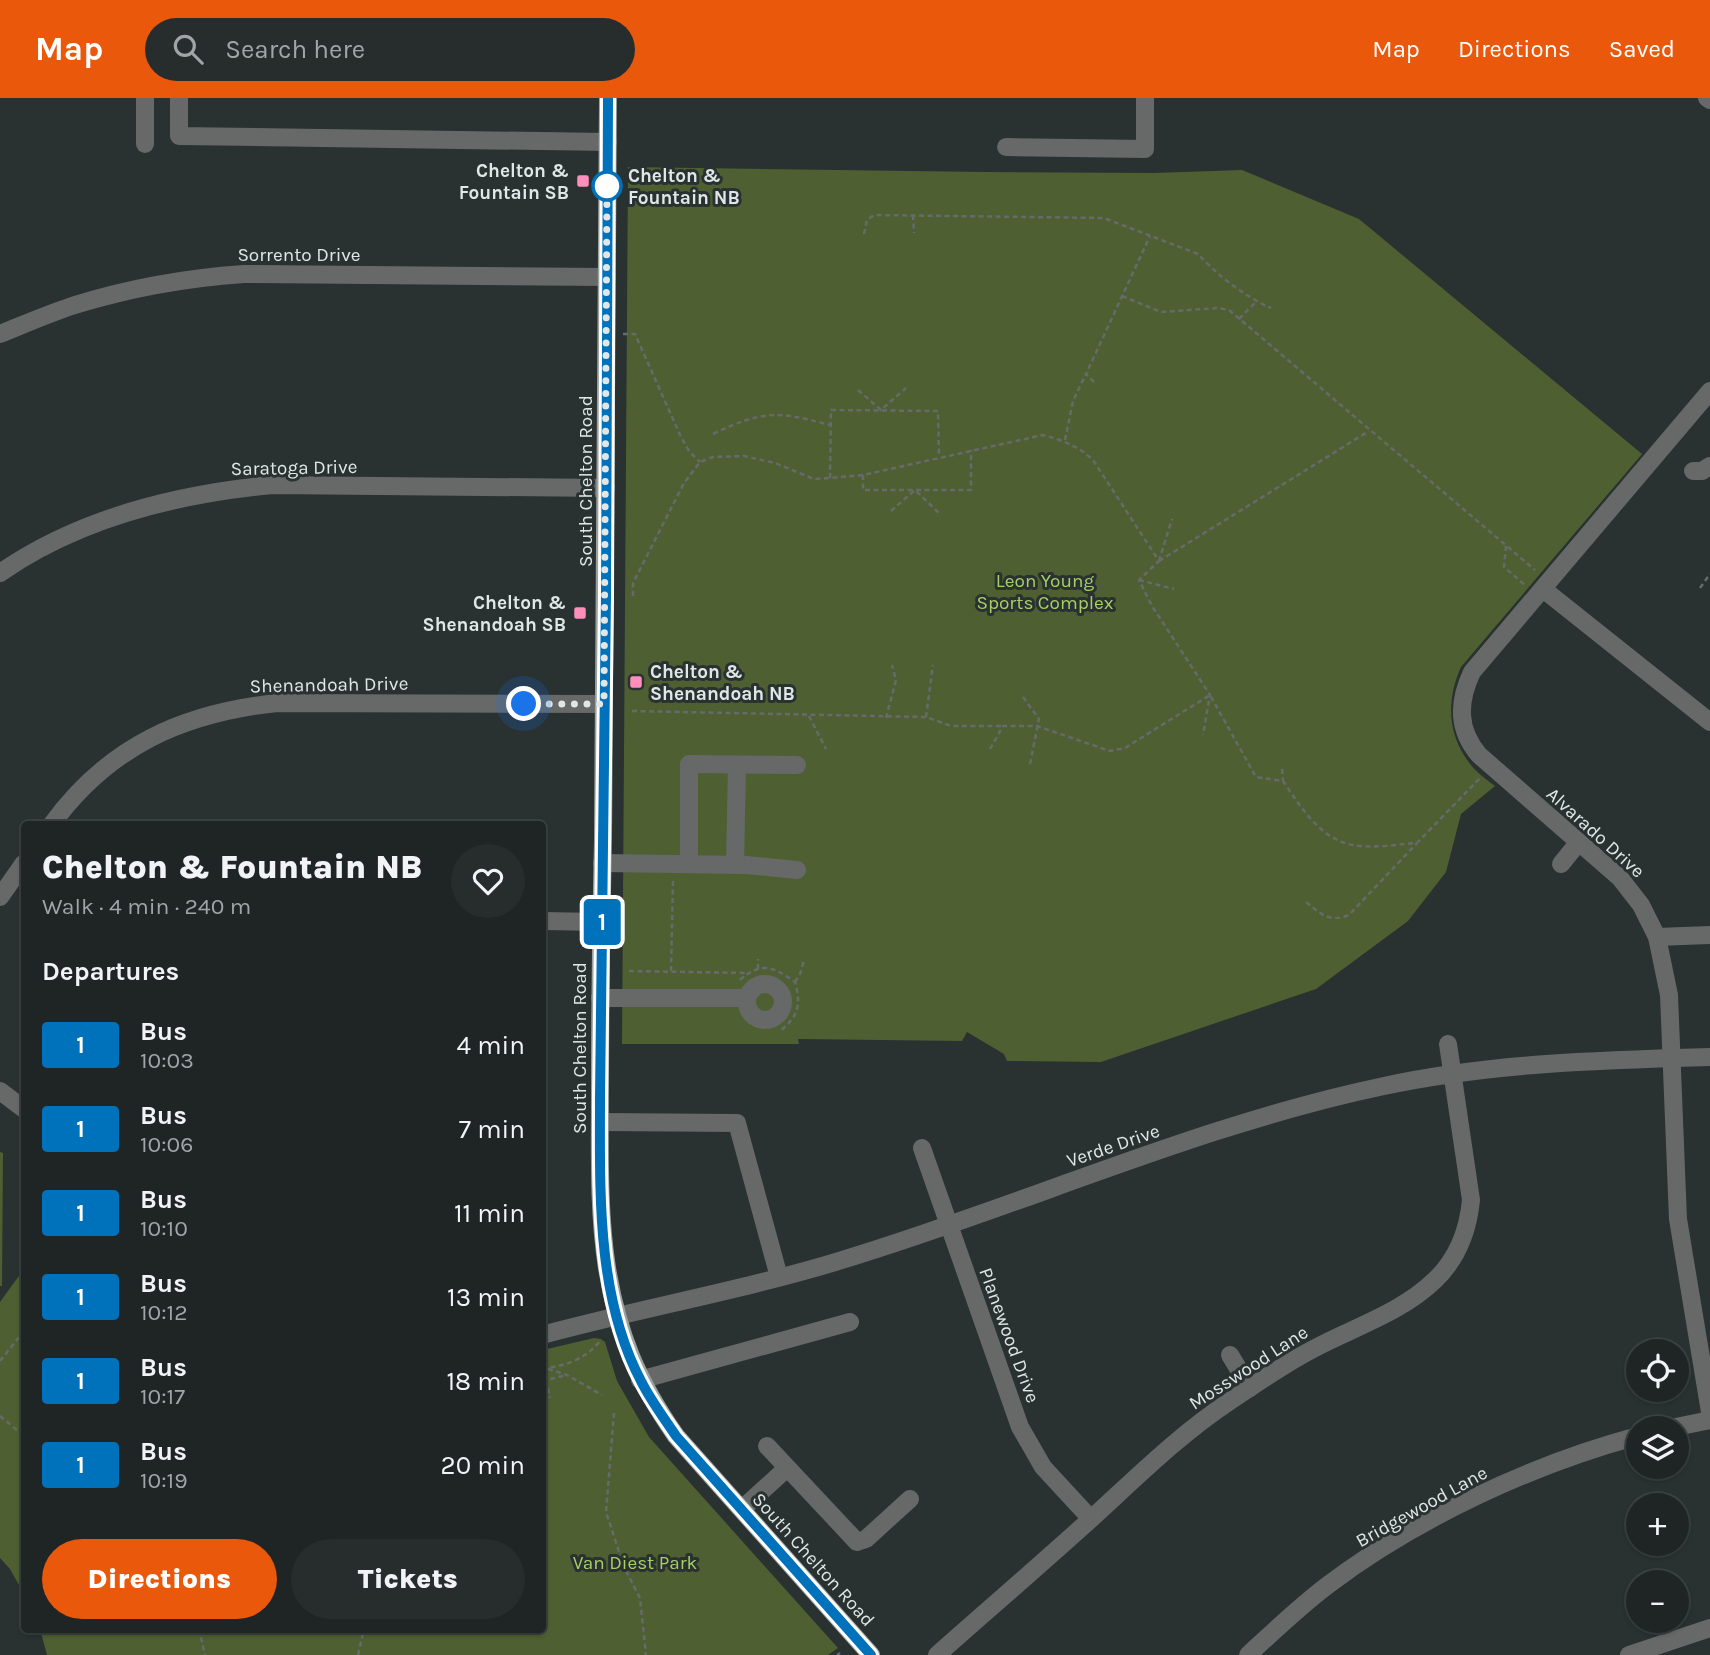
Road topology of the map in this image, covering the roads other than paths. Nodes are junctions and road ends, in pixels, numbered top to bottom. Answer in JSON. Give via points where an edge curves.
{"nodes":[{"id":1,"x":145,"y":98,"type":"edge"},
{"id":2,"x":179,"y":98,"type":"edge"},
{"id":3,"x":608,"y":98,"type":"edge"},
{"id":4,"x":1145,"y":98,"type":"edge"},
{"id":5,"x":608,"y":142,"type":"junction"},
{"id":6,"x":145,"y":144,"type":"dead end"},
{"id":7,"x":1006,"y":147,"type":"dead end"},
{"id":8,"x":607,"y":276,"type":"junction"},
{"id":9,"x":0,"y":334,"type":"edge"},
{"id":10,"x":1710,"y":391,"type":"edge"},
{"id":11,"x":606,"y":488,"type":"junction"},
{"id":12,"x":0,"y":573,"type":"edge"},
{"id":13,"x":1535,"y":583,"type":"junction"},
{"id":14,"x":604,"y":704,"type":"junction"},
{"id":15,"x":1710,"y":722,"type":"edge"},
{"id":16,"x":737,"y":765,"type":"junction"},
{"id":17,"x":797,"y":765,"type":"dead end"},
{"id":18,"x":55,"y":821,"type":"edge"},
{"id":19,"x":1578,"y":843,"type":"junction"},
{"id":20,"x":602,"y":863,"type":"junction"},
{"id":21,"x":1561,"y":863,"type":"dead end"},
{"id":22,"x":689,"y":864,"type":"junction"},
{"id":23,"x":735,"y":865,"type":"junction"},
{"id":24,"x":21,"y":867,"type":"edge"},
{"id":25,"x":797,"y":870,"type":"dead end"},
{"id":26,"x":0,"y":897,"type":"edge"},
{"id":27,"x":546,"y":921,"type":"edge"},
{"id":28,"x":602,"y":922,"type":"junction"},
{"id":29,"x":1710,"y":935,"type":"edge"},
{"id":30,"x":1657,"y":937,"type":"junction"},
{"id":31,"x":600,"y":998,"type":"junction"},
{"id":32,"x":740,"y":998,"type":"road end"},
{"id":33,"x":1448,"y":1044,"type":"dead end"},
{"id":34,"x":1710,"y":1057,"type":"edge"},
{"id":35,"x":1670,"y":1058,"type":"junction"},
{"id":36,"x":1454,"y":1075,"type":"junction"},
{"id":37,"x":0,"y":1091,"type":"edge"},
{"id":38,"x":21,"y":1107,"type":"edge"},
{"id":39,"x":600,"y":1122,"type":"junction"},
{"id":40,"x":922,"y":1148,"type":"dead end"},
{"id":41,"x":948,"y":1225,"type":"junction"},
{"id":42,"x":779,"y":1277,"type":"junction"},
{"id":43,"x":617,"y":1315,"type":"junction"},
{"id":44,"x":850,"y":1321,"type":"dead end"},
{"id":45,"x":546,"y":1334,"type":"edge"},
{"id":46,"x":1230,"y":1355,"type":"dead end"},
{"id":47,"x":640,"y":1380,"type":"junction"},
{"id":48,"x":1250,"y":1388,"type":"junction"},
{"id":49,"x":1710,"y":1412,"type":"edge"},
{"id":50,"x":1710,"y":1420,"type":"edge"},
{"id":51,"x":1689,"y":1424,"type":"edge"},
{"id":52,"x":1626,"y":1440,"type":"edge"},
{"id":53,"x":767,"y":1446,"type":"dead end"},
{"id":54,"x":786,"y":1469,"type":"junction"},
{"id":55,"x":910,"y":1499,"type":"dead end"},
{"id":56,"x":742,"y":1510,"type":"junction"},
{"id":57,"x":1091,"y":1519,"type":"junction"},
{"id":58,"x":1710,"y":1628,"type":"edge"},
{"id":59,"x":871,"y":1655,"type":"edge"},
{"id":60,"x":937,"y":1655,"type":"edge"},
{"id":61,"x":1248,"y":1655,"type":"edge"},
{"id":62,"x":1629,"y":1655,"type":"edge"}],
"edges":[{"from":1,"to":6,"type":"street"},
{"from":2,"to":5,"type":"street","via":[[179,136]]},
{"from":3,"to":5,"type":"main road","name":"South Chelton Road"},
{"from":4,"to":7,"type":"street","via":[[1145,149]]},
{"from":5,"to":8,"type":"main road","name":"South Chelton Road"},
{"from":8,"to":9,"type":"street","name":"Sorrento Drive","via":[[244,274],[197,278],[74,306]]},
{"from":8,"to":11,"type":"main road","name":"South Chelton Road"},
{"from":10,"to":13,"type":"street","name":"Alvarado Drive"},
{"from":11,"to":12,"type":"street","name":"Saratoga Drive","via":[[272,485],[222,490],[102,522],[68,535]]},
{"from":11,"to":14,"type":"main road","name":"South Chelton Road"},
{"from":13,"to":15,"type":"street"},
{"from":13,"to":19,"type":"street","name":"Alvarado Drive","via":[[1472,672],[1461,710],[1462,724],[1471,745],[1490,766]]},
{"from":14,"to":18,"type":"street","name":"Shenandoah Drive","via":[[277,703],[236,707],[190,720],[122,755],[90,780]]},
{"from":14,"to":20,"type":"main road","name":"South Chelton Road"},
{"from":16,"to":17,"type":"street"},
{"from":16,"to":22,"type":"street","via":[[688,764]]},
{"from":16,"to":23,"type":"street"},
{"from":19,"to":21,"type":"street"},
{"from":19,"to":30,"type":"street","name":"Alvarado Drive","via":[[1632,890]]},
{"from":20,"to":22,"type":"street"},
{"from":20,"to":28,"type":"main road","name":"South Chelton Road"},
{"from":22,"to":23,"type":"street"},
{"from":23,"to":25,"type":"street"},
{"from":24,"to":26,"type":"street"},
{"from":27,"to":28,"type":"street"},
{"from":28,"to":31,"type":"main road","name":"South Chelton Road"},
{"from":29,"to":30,"type":"street"},
{"from":30,"to":35,"type":"street","name":"Alvarado Drive","via":[[1669,995]]},
{"from":31,"to":32,"type":"street"},
{"from":31,"to":39,"type":"main road","name":"South Chelton Road"},
{"from":33,"to":36,"type":"street","name":"Mosswood Lane"},
{"from":34,"to":35,"type":"street","name":"Verde Drive"},
{"from":35,"to":36,"type":"street","name":"Verde Drive","via":[[1541,1063]]},
{"from":35,"to":49,"type":"street","name":"Alvarado Drive","via":[[1678,1219]]},
{"from":36,"to":41,"type":"street","name":"Verde Drive","via":[[1260,1117]]},
{"from":36,"to":48,"type":"street","name":"Mosswood Lane","via":[[1471,1200],[1456,1254],[1435,1280],[1405,1304],[1322,1344]]},
{"from":37,"to":38,"type":"street"},
{"from":39,"to":42,"type":"street","via":[[737,1123]]},
{"from":39,"to":43,"type":"main road","name":"South Chelton Road","via":[[603,1225]]},
{"from":40,"to":41,"type":"street","name":"Planewood Drive"},
{"from":41,"to":42,"type":"street","name":"Verde Drive"},
{"from":41,"to":57,"type":"street","name":"Planewood Drive","via":[[1020,1427],[1043,1467]]},
{"from":42,"to":43,"type":"street","name":"Verde Drive"},
{"from":43,"to":45,"type":"street","name":"Verde Drive"},
{"from":43,"to":47,"type":"main road","name":"South Chelton Road"},
{"from":44,"to":47,"type":"street"},
{"from":46,"to":48,"type":"street"},
{"from":47,"to":56,"type":"main road","name":"South Chelton Road","via":[[676,1436]]},
{"from":48,"to":57,"type":"street","name":"Mosswood Lane","via":[[1170,1446]]},
{"from":50,"to":51,"type":"street"},
{"from":52,"to":61,"type":"street","name":"Bridgewood Lane","via":[[1545,1466],[1406,1534],[1328,1585]]},
{"from":53,"to":54,"type":"street"},
{"from":54,"to":55,"type":"street","via":[[857,1542]]},
{"from":54,"to":56,"type":"street"},
{"from":56,"to":59,"type":"main road","name":"South Chelton Road"},
{"from":57,"to":60,"type":"street","name":"Mosswood Lane"},
{"from":58,"to":62,"type":"street"}]}
